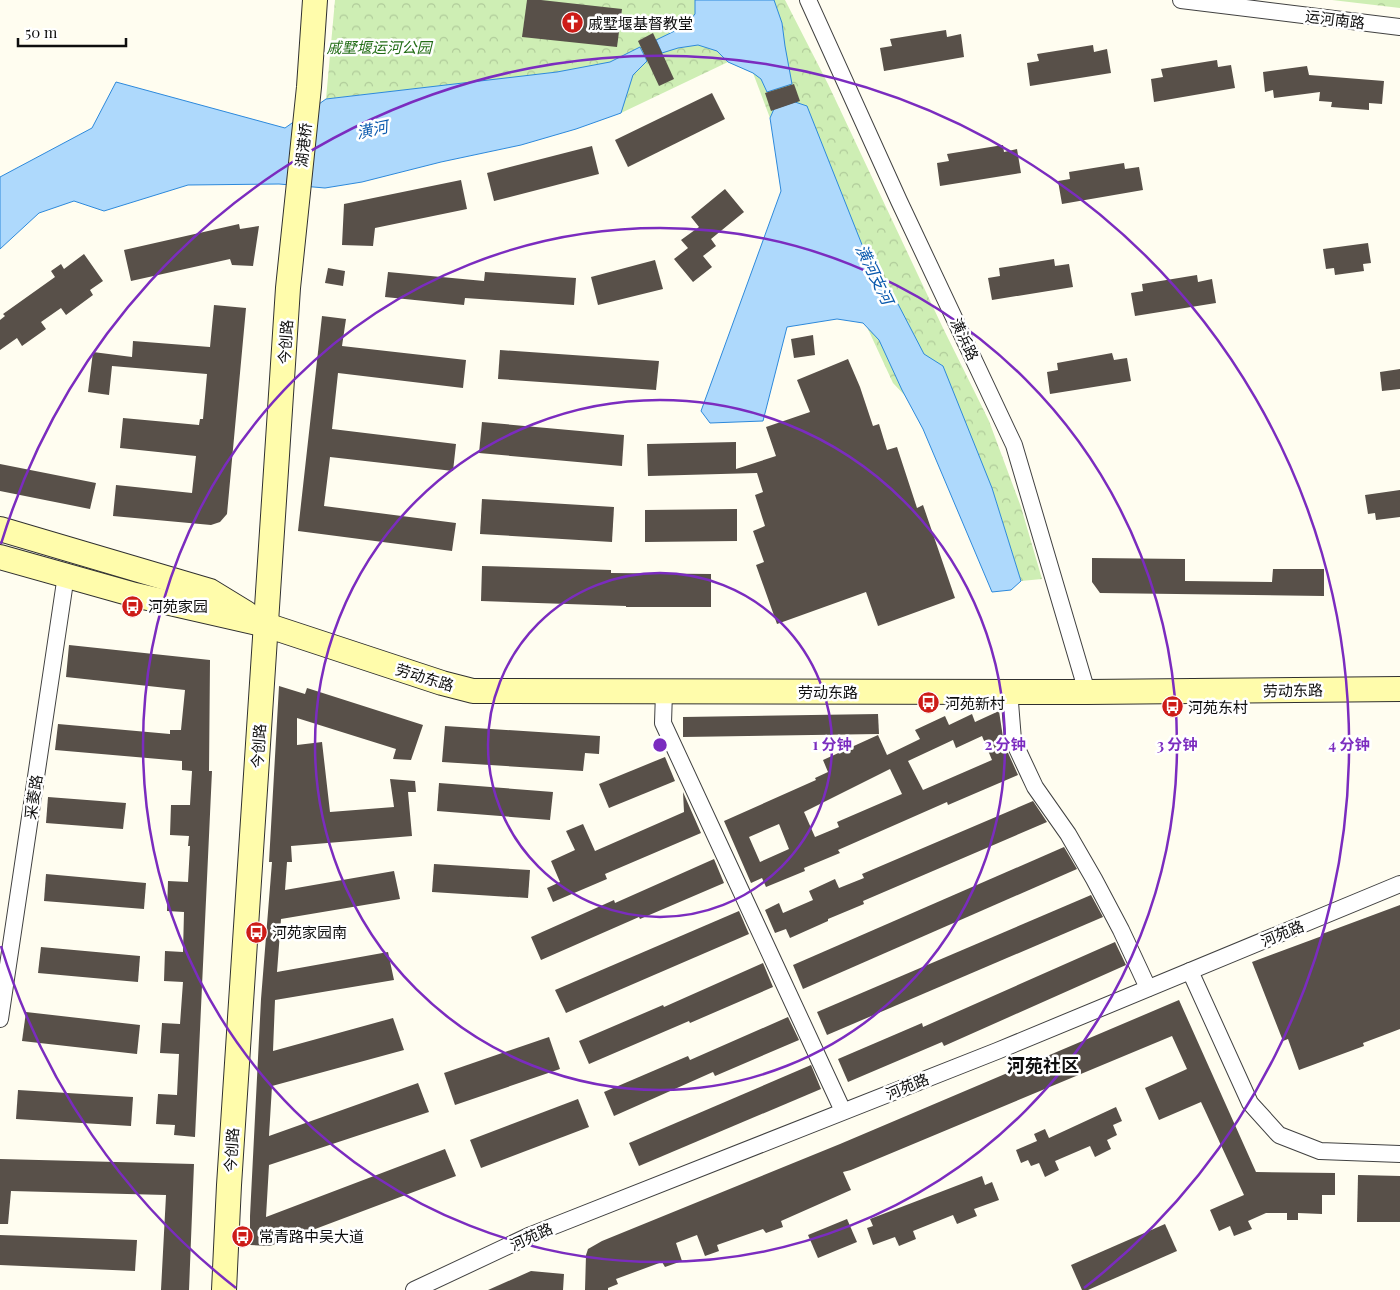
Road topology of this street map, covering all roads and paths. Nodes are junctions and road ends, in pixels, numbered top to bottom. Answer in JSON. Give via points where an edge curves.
{"nodes":[{"id":1,"x":315,"y":0,"type":"edge"},
{"id":2,"x":808,"y":0,"type":"edge"},
{"id":3,"x":1181,"y":0,"type":"edge"},
{"id":4,"x":1400,"y":27,"type":"edge"},
{"id":5,"x":297,"y":202,"type":"joint"},
{"id":6,"x":0,"y":529,"type":"edge"},
{"id":7,"x":0,"y":557,"type":"edge"},
{"id":8,"x":66,"y":575,"type":"junction"},
{"id":9,"x":266,"y":626,"type":"junction"},
{"id":10,"x":1400,"y":689,"type":"edge"},
{"id":11,"x":1009,"y":690,"type":"junction"},
{"id":12,"x":664,"y":692,"type":"junction"},
{"id":13,"x":1087,"y":692,"type":"junction"},
{"id":14,"x":1400,"y":884,"type":"edge"},
{"id":15,"x":1190,"y":971,"type":"junction"},
{"id":16,"x":1148,"y":988,"type":"junction"},
{"id":17,"x":0,"y":1019,"type":"edge"},
{"id":18,"x":843,"y":1112,"type":"junction"},
{"id":19,"x":1400,"y":1154,"type":"edge"},
{"id":20,"x":224,"y":1290,"type":"edge"},
{"id":21,"x":414,"y":1290,"type":"edge"}],
"edges":[{"from":1,"to":5,"type":"main road","name":"湖港桥"},
{"from":2,"to":13,"type":"street","name":"潢浜路","via":[[1014,445]]},
{"from":3,"to":4,"type":"street","name":"运河南路"},
{"from":5,"to":9,"type":"main road","name":"今创路","via":[[288,288]]},
{"from":6,"to":9,"type":"main road","name":"劳动东路","via":[[210,591]]},
{"from":7,"to":8,"type":"main road","name":"劳动东路"},
{"from":8,"to":9,"type":"main road","name":"劳动东路"},
{"from":8,"to":17,"type":"street","name":"采菱路"},
{"from":9,"to":12,"type":"main road","name":"劳动东路","via":[[473,691]]},
{"from":9,"to":20,"type":"main road","name":"今创路"},
{"from":10,"to":13,"type":"main road","name":"劳动东路"},
{"from":11,"to":12,"type":"main road","name":"劳动东路"},
{"from":11,"to":13,"type":"main road","name":"劳动东路"},
{"from":11,"to":16,"type":"street","via":[[1013,740],[1031,779],[1094,879]]},
{"from":12,"to":18,"type":"street","via":[[663,723]]},
{"from":14,"to":15,"type":"street","name":"河苑路"},
{"from":15,"to":16,"type":"street","name":"河苑路"},
{"from":15,"to":19,"type":"street","via":[[1250,1103],[1279,1135],[1320,1151]]},
{"from":16,"to":18,"type":"street","name":"河苑路"},
{"from":18,"to":21,"type":"street","name":"河苑路","via":[[531,1235]]}]}
